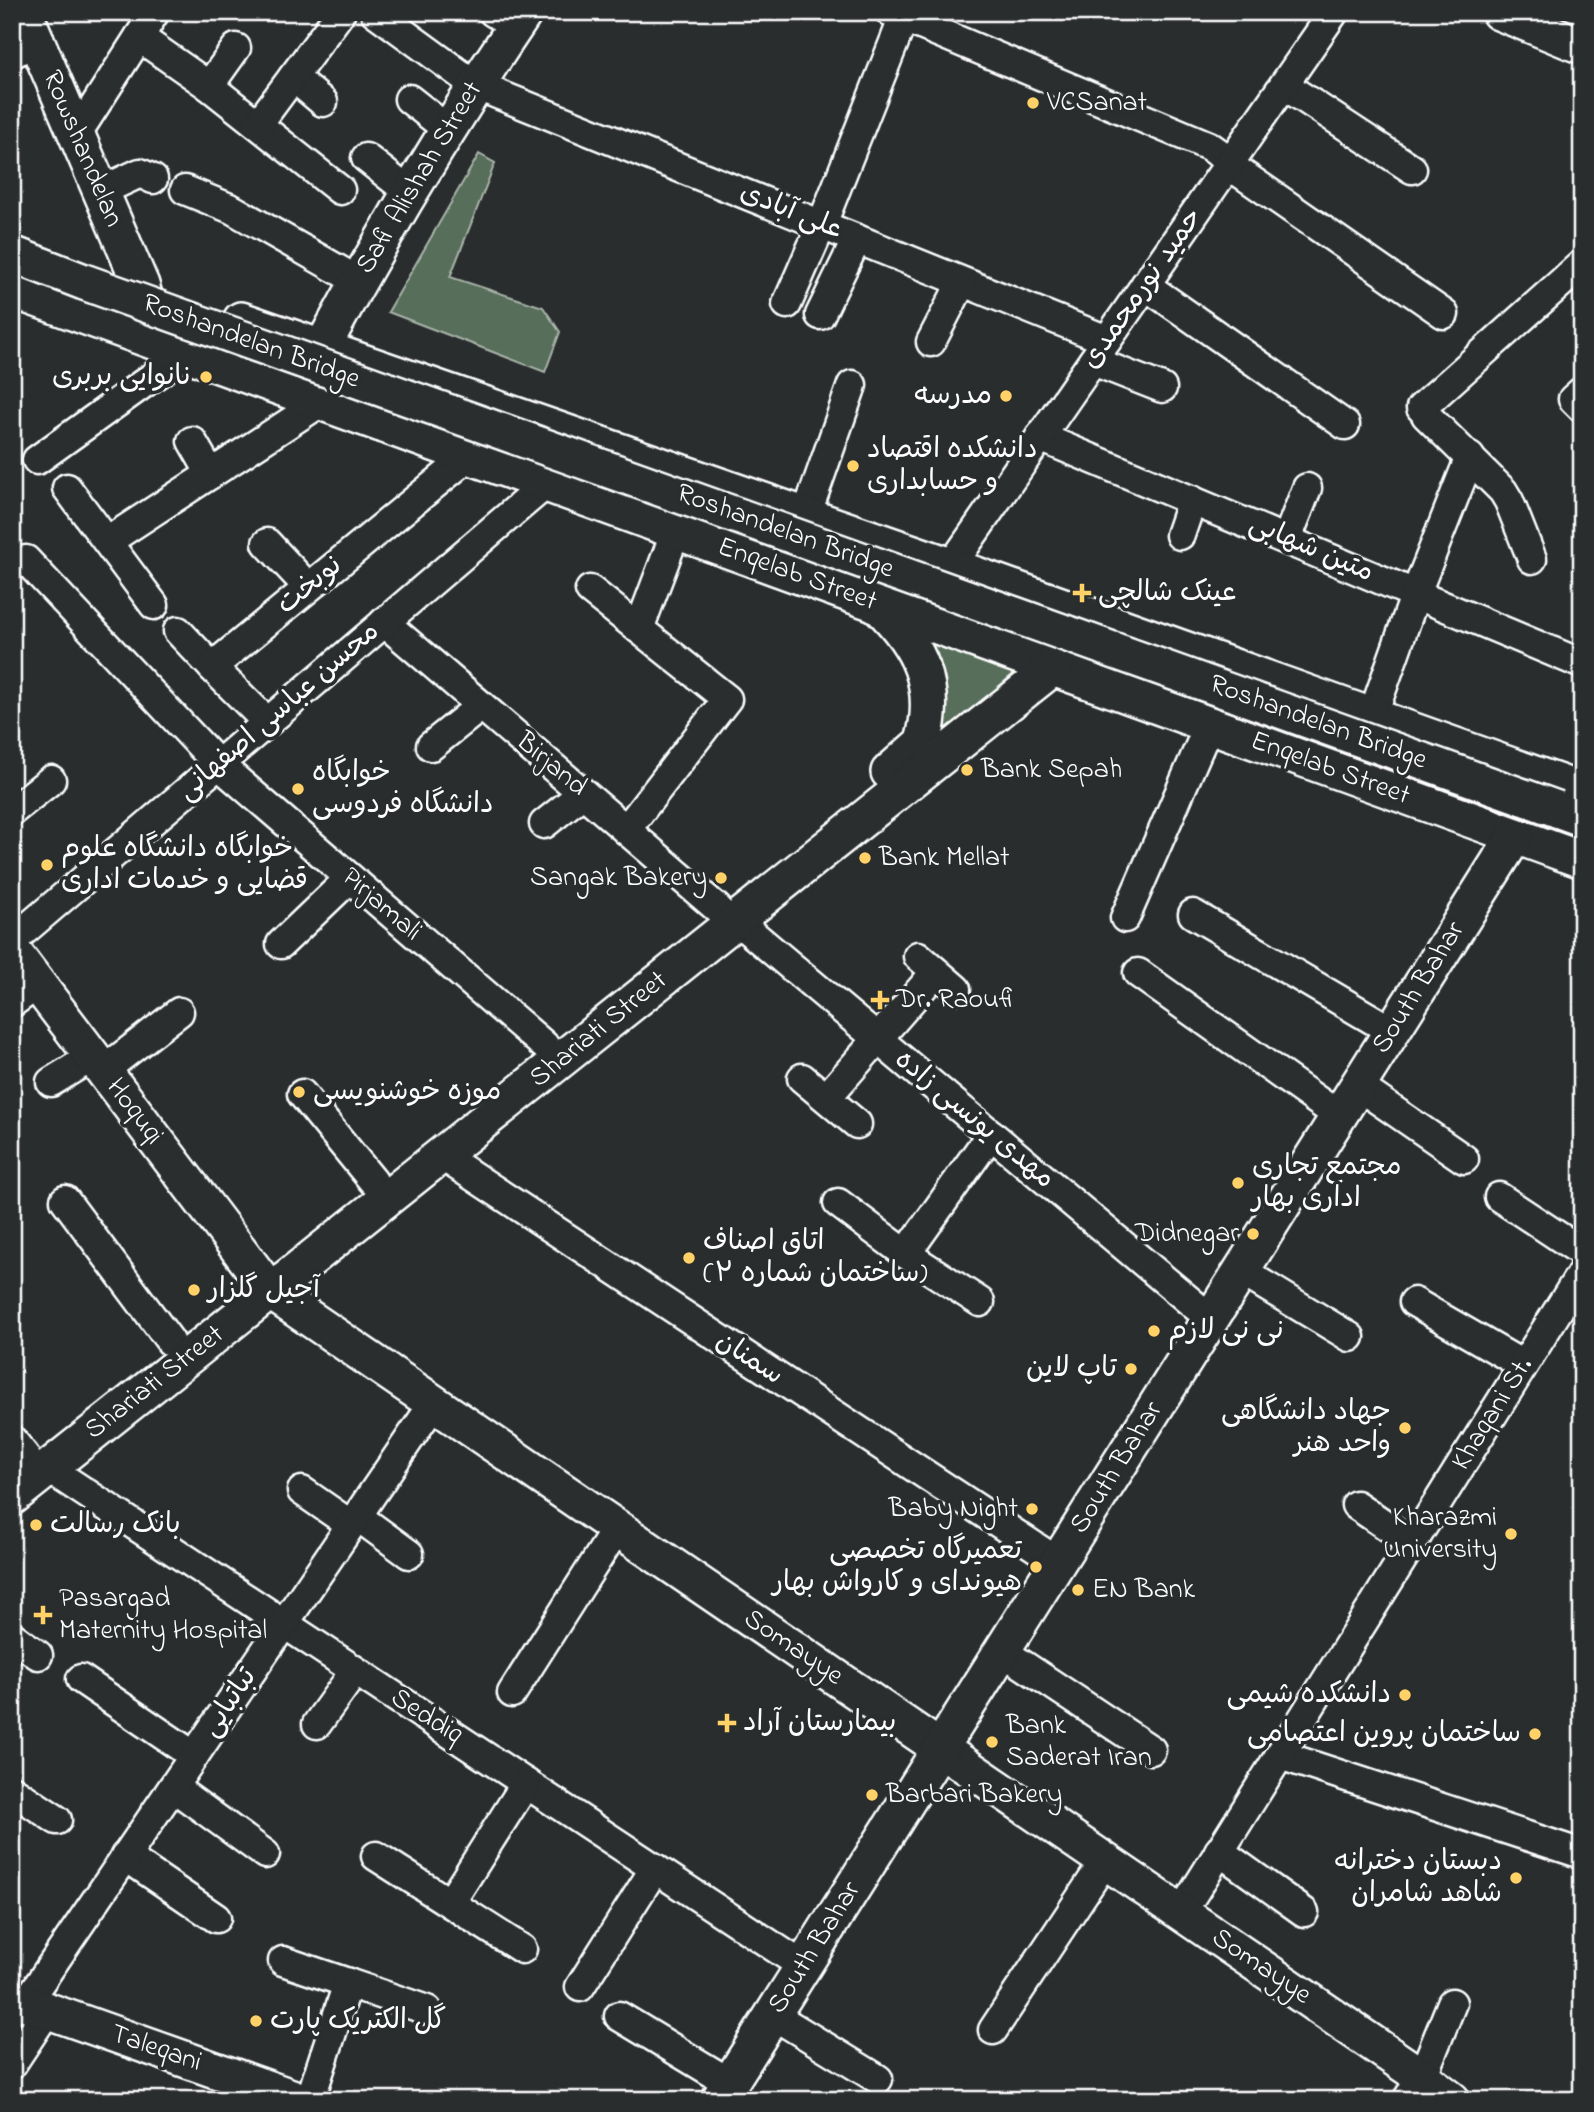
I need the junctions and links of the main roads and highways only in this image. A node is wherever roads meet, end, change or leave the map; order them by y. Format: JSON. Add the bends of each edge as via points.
{"nodes":[{"id":1,"x":1499,"y":12,"type":"edge"},
{"id":2,"x":511,"y":17,"type":"edge"},
{"id":3,"x":24,"y":36,"type":"edge"},
{"id":4,"x":1582,"y":46,"type":"edge"},
{"id":5,"x":12,"y":239,"type":"edge"},
{"id":6,"x":12,"y":254,"type":"edge"},
{"id":7,"x":58,"y":256,"type":"junction"},
{"id":8,"x":141,"y":285,"type":"junction"},
{"id":9,"x":21,"y":293,"type":"edge"},
{"id":10,"x":204,"y":308,"type":"junction"},
{"id":11,"x":322,"y":348,"type":"junction"},
{"id":12,"x":175,"y":349,"type":"junction"},
{"id":13,"x":418,"y":382,"type":"junction"},
{"id":14,"x":399,"y":431,"type":"junction"},
{"id":15,"x":1051,"y":602,"type":"junction"},
{"id":16,"x":877,"y":604,"type":"junction"},
{"id":17,"x":1054,"y":667,"type":"junction"},
{"id":18,"x":1313,"y":695,"type":"junction"},
{"id":19,"x":1285,"y":753,"type":"junction"},
{"id":20,"x":1571,"y":818,"type":"edge"},
{"id":21,"x":1515,"y":836,"type":"junction"},
{"id":22,"x":1582,"y":860,"type":"edge"},
{"id":23,"x":727,"y":914,"type":"junction"},
{"id":24,"x":12,"y":950,"type":"edge"},
{"id":25,"x":25,"y":993,"type":"edge"},
{"id":26,"x":263,"y":1282,"type":"junction"},
{"id":27,"x":24,"y":1458,"type":"edge"},
{"id":28,"x":12,"y":1497,"type":"edge"},
{"id":29,"x":941,"y":1748,"type":"junction"},
{"id":30,"x":28,"y":2004,"type":"edge"},
{"id":31,"x":1415,"y":2088,"type":"edge"},
{"id":32,"x":724,"y":2091,"type":"edge"},
{"id":33,"x":300,"y":2100,"type":"edge"},
{"id":34,"x":1452,"y":2100,"type":"edge"}],
"edges":[{"from":1,"to":4,"type":"main road"},
{"from":2,"to":11,"type":"main road","name":"Safi Alishah Street"},
{"from":3,"to":8,"type":"main road","name":"Rowshandelan","via":[[76,135]]},
{"from":5,"to":7,"type":"main road","name":"Enqelab Street"},
{"from":6,"to":20,"type":"main road","name":"Roshandelan Bridge","bridge":true},
{"from":7,"to":8,"type":"main road","name":"Enqelab Street"},
{"from":7,"to":9,"type":"main road","via":[[79,271],[84,286],[78,296],[68,301]]},
{"from":8,"to":10,"type":"main road","name":"Enqelab Street"},
{"from":8,"to":12,"type":"main road","name":"Rowshandelan"},
{"from":9,"to":12,"type":"main road","name":"Enqelab Street"},
{"from":9,"to":20,"type":"main road","name":"Roshandelan Bridge"},
{"from":10,"to":11,"type":"main road","name":"Enqelab Street"},
{"from":10,"to":12,"type":"main road","via":[[188,312],[179,323]]},
{"from":11,"to":13,"type":"main road","name":"Enqelab Street"},
{"from":12,"to":14,"type":"main road","name":"Enqelab Street"},
{"from":13,"to":14,"type":"main road","via":[[406,387],[392,419]]},
{"from":13,"to":15,"type":"main road","name":"Enqelab Street"},
{"from":14,"to":16,"type":"main road","name":"Enqelab Street"},
{"from":15,"to":17,"type":"main road","via":[[1063,633]]},
{"from":15,"to":18,"type":"main road","name":"Enqelab Street"},
{"from":16,"to":17,"type":"main road","name":"Enqelab Street"},
{"from":16,"to":23,"type":"main road","name":"Shariati Street","via":[[913,646],[925,677],[929,713],[923,742]]},
{"from":17,"to":19,"type":"main road","name":"Enqelab Street"},
{"from":17,"to":23,"type":"main road","name":"Shariati Street"},
{"from":18,"to":19,"type":"main road","via":[[1294,702],[1278,719]]},
{"from":18,"to":20,"type":"main road","name":"Enqelab Street","via":[[1372,717]]},
{"from":19,"to":21,"type":"main road","name":"Enqelab Street"},
{"from":21,"to":22,"type":"main road","name":"Enqelab Street"},
{"from":21,"to":29,"type":"main road","name":"South Bahar"},
{"from":23,"to":26,"type":"main road","name":"Shariati Street","via":[[441,1156]]},
{"from":23,"to":26,"type":"main road","name":"Shariati Street","via":[[544,1045],[373,1181]]},
{"from":24,"to":25,"type":"main road","name":"Hoquqi"},
{"from":25,"to":26,"type":"main road","name":"Hoquqi","via":[[98,1064]]},
{"from":26,"to":27,"type":"main road","name":"Shariati Street"},
{"from":26,"to":27,"type":"main road","name":"Shariati Street","via":[[170,1341]]},
{"from":26,"to":29,"type":"main road","name":"Somayye"},
{"from":27,"to":28,"type":"main road","name":"Shariati Street"},
{"from":29,"to":31,"type":"main road","name":"Somayye","via":[[1181,1913]]},
{"from":29,"to":32,"type":"main road","name":"South Bahar"},
{"from":30,"to":33,"type":"main road","name":"Taleqani"},
{"from":31,"to":34,"type":"main road","name":"Somayye"}]}
